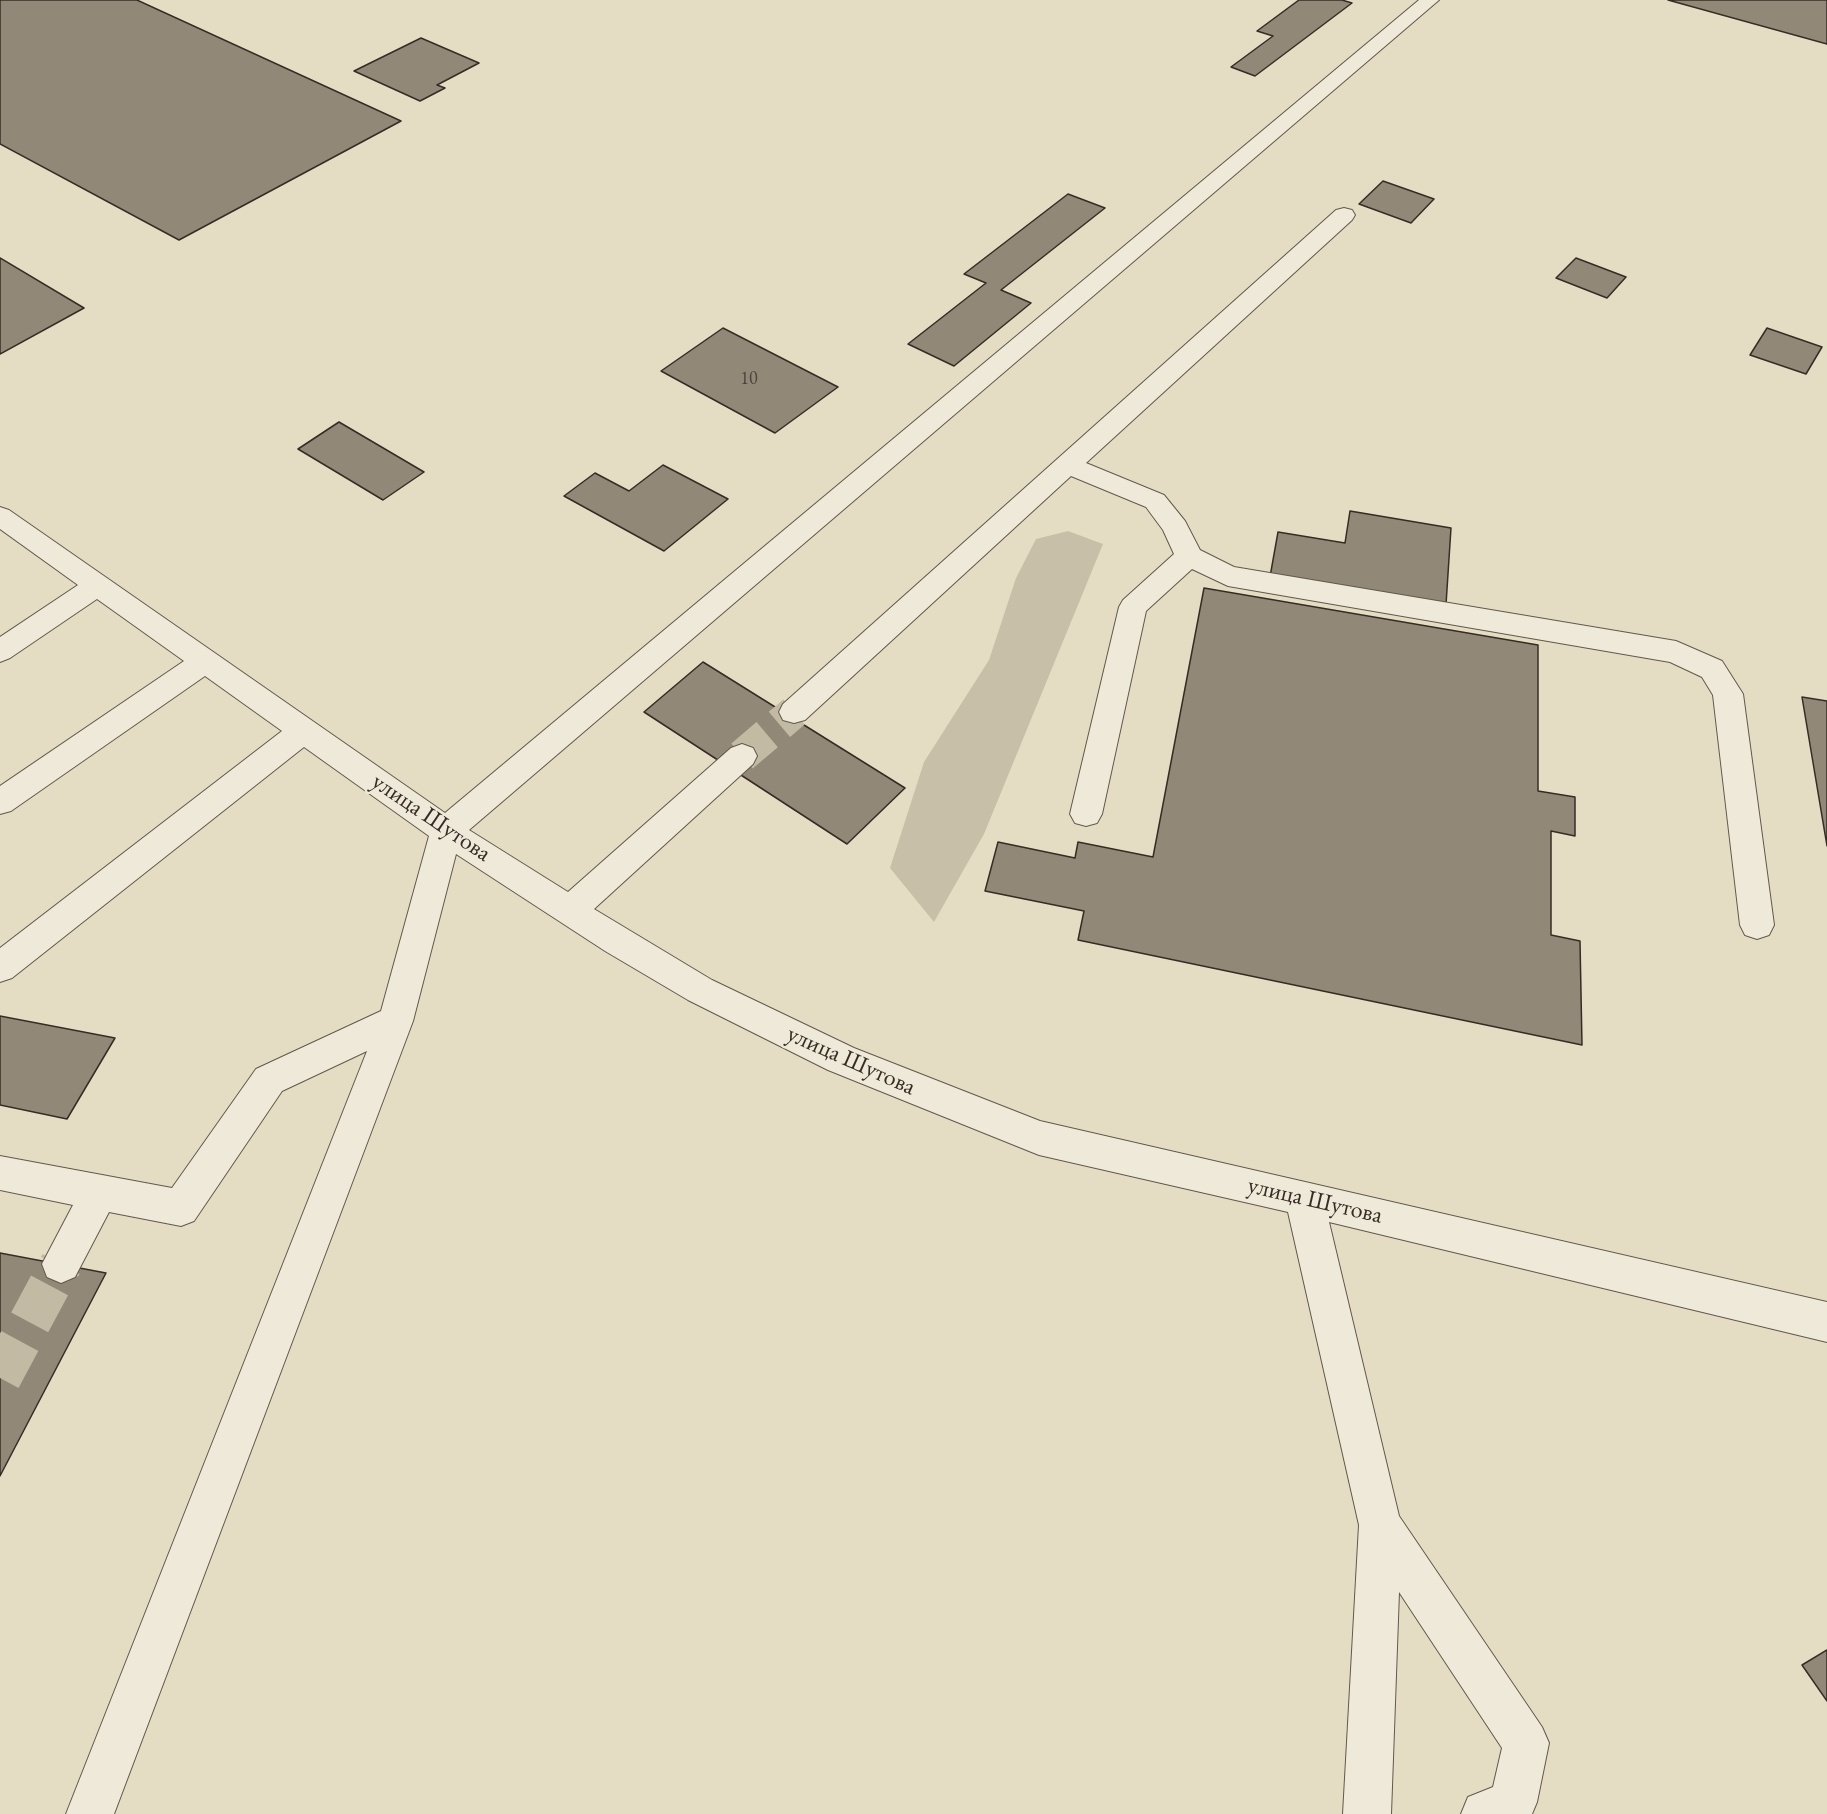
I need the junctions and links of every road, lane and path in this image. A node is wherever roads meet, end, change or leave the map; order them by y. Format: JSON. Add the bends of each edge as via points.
{"nodes":[{"id":1,"x":1430,"y":0,"type":"edge"},
{"id":2,"x":1344,"y":215,"type":"dead end"},
{"id":3,"x":1068,"y":465,"type":"junction"},
{"id":4,"x":3,"y":522,"type":"edge"},
{"id":5,"x":1189,"y":556,"type":"junction"},
{"id":6,"x":98,"y":585,"type":"junction"},
{"id":7,"x":0,"y":651,"type":"edge"},
{"id":8,"x":206,"y":661,"type":"junction"},
{"id":9,"x":794,"y":712,"type":"tunnel mouth"},
{"id":10,"x":304,"y":730,"type":"junction"},
{"id":11,"x":742,"y":756,"type":"tunnel mouth"},
{"id":12,"x":0,"y":801,"type":"edge"},
{"id":13,"x":1086,"y":814,"type":"dead end"},
{"id":14,"x":446,"y":831,"type":"junction"},
{"id":15,"x":570,"y":911,"type":"junction"},
{"id":16,"x":1757,"y":925,"type":"dead end"},
{"id":17,"x":0,"y":968,"type":"edge"},
{"id":18,"x":396,"y":1021,"type":"junction"},
{"id":19,"x":0,"y":1173,"type":"edge"},
{"id":20,"x":100,"y":1192,"type":"junction"},
{"id":21,"x":1304,"y":1198,"type":"junction"},
{"id":22,"x":62,"y":1264,"type":"tunnel mouth"},
{"id":23,"x":1827,"y":1322,"type":"edge"},
{"id":24,"x":1380,"y":1525,"type":"junction"},
{"id":25,"x":90,"y":1814,"type":"edge"},
{"id":26,"x":1367,"y":1814,"type":"edge"},
{"id":27,"x":1485,"y":1814,"type":"edge"}],
"edges":[{"from":1,"to":14,"type":"street"},
{"from":2,"to":3,"type":"street"},
{"from":3,"to":5,"type":"street","via":[[1155,501],[1175,527]]},
{"from":3,"to":9,"type":"street"},
{"from":4,"to":6,"type":"street","name":"улица Шутова"},
{"from":5,"to":13,"type":"street","via":[[1133,607]]},
{"from":5,"to":16,"type":"street","via":[[1228,576],[1676,652],[1712,669],[1728,694]]},
{"from":6,"to":7,"type":"street"},
{"from":6,"to":8,"type":"street","name":"улица Шутова"},
{"from":8,"to":10,"type":"street","name":"улица Шутова"},
{"from":8,"to":12,"type":"street"},
{"from":10,"to":14,"type":"street","name":"улица Шутова"},
{"from":10,"to":17,"type":"street"},
{"from":11,"to":15,"type":"street"},
{"from":14,"to":15,"type":"street","name":"улица Шутова"},
{"from":14,"to":18,"type":"street"},
{"from":15,"to":21,"type":"street","name":"улица Шутова","via":[[700,990],[841,1059],[1040,1138]]},
{"from":18,"to":20,"type":"street","via":[[269,1080],[181,1208]]},
{"from":18,"to":25,"type":"street"},
{"from":19,"to":20,"type":"street"},
{"from":20,"to":22,"type":"street"},
{"from":21,"to":23,"type":"street","name":"улица Шутова"},
{"from":21,"to":24,"type":"street"},
{"from":24,"to":26,"type":"street"},
{"from":24,"to":27,"type":"street","via":[[1526,1743],[1513,1802]]}]}
